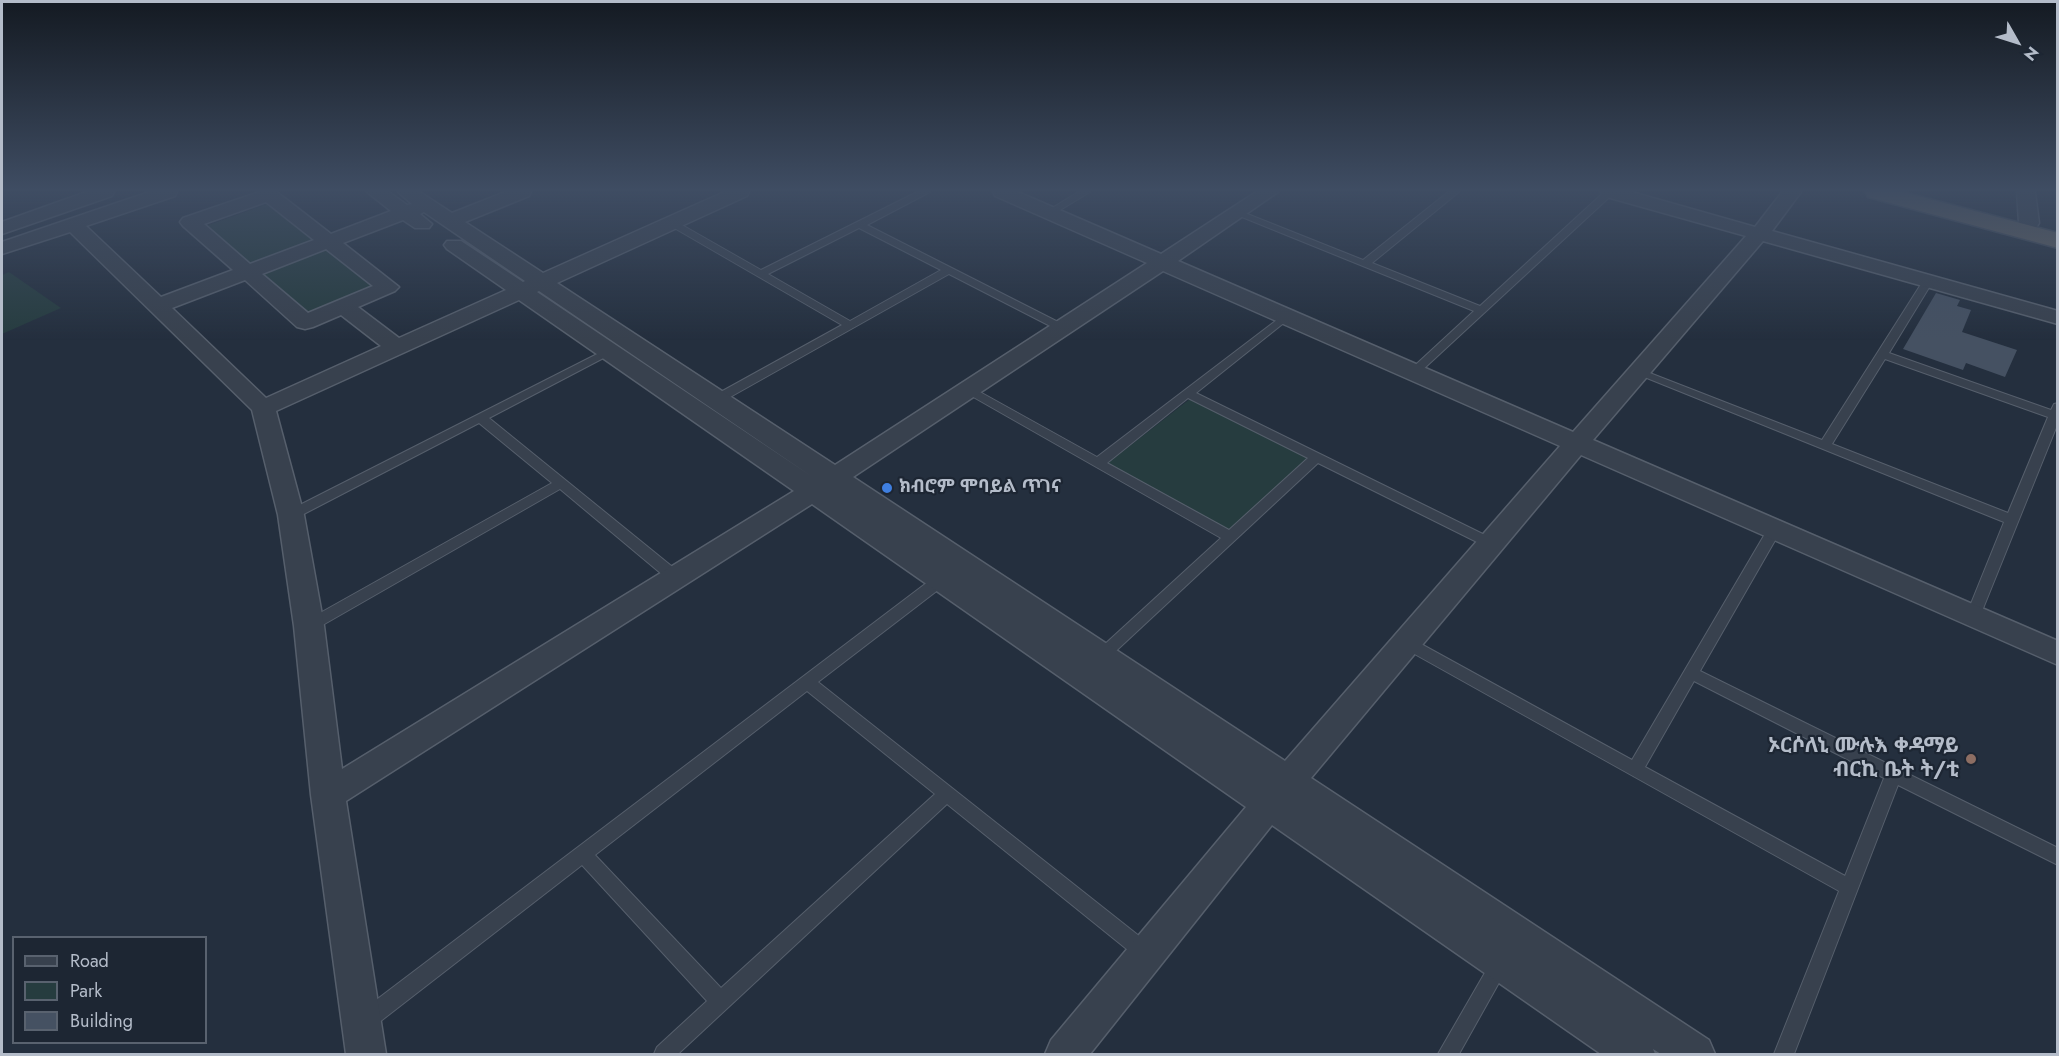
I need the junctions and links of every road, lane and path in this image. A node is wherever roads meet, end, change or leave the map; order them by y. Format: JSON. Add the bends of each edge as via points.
{"nodes":[{"id":1,"x":24,"y":241,"type":"edge"},
{"id":2,"x":91,"y":241,"type":"edge"},
{"id":3,"x":212,"y":241,"type":"edge"},
{"id":4,"x":466,"y":241,"type":"edge"},
{"id":5,"x":474,"y":241,"type":"edge"},
{"id":6,"x":616,"y":241,"type":"edge"},
{"id":7,"x":628,"y":241,"type":"edge"},
{"id":8,"x":704,"y":241,"type":"edge"},
{"id":9,"x":827,"y":241,"type":"edge"},
{"id":10,"x":892,"y":241,"type":"edge"},
{"id":11,"x":1114,"y":241,"type":"edge"},
{"id":12,"x":1194,"y":241,"type":"edge"},
{"id":13,"x":1307,"y":241,"type":"edge"},
{"id":14,"x":1392,"y":241,"type":"edge"},
{"id":15,"x":1556,"y":241,"type":"edge"},
{"id":16,"x":1753,"y":241,"type":"edge"},
{"id":17,"x":1789,"y":241,"type":"edge"},
{"id":18,"x":329,"y":242,"type":"joint"},
{"id":19,"x":2,"y":249,"type":"edge"},
{"id":20,"x":1162,"y":262,"type":"junction"},
{"id":21,"x":1364,"y":264,"type":"junction"},
{"id":22,"x":949,"y":270,"type":"junction"},
{"id":23,"x":248,"y":272,"type":"junction"},
{"id":24,"x":760,"y":274,"type":"junction"},
{"id":25,"x":1928,"y":281,"type":"junction"},
{"id":26,"x":526,"y":284,"type":"junction"},
{"id":27,"x":158,"y":306,"type":"junction"},
{"id":28,"x":343,"y":306,"type":"junction"},
{"id":29,"x":1481,"y":310,"type":"junction"},
{"id":30,"x":1286,"y":316,"type":"junction"},
{"id":31,"x":2058,"y":318,"type":"edge"},
{"id":32,"x":850,"y":326,"type":"junction"},
{"id":33,"x":1062,"y":328,"type":"junction"},
{"id":34,"x":393,"y":344,"type":"junction"},
{"id":35,"x":609,"y":351,"type":"junction"},
{"id":36,"x":1883,"y":355,"type":"junction"},
{"id":37,"x":1414,"y":372,"type":"junction"},
{"id":38,"x":1638,"y":372,"type":"junction"},
{"id":39,"x":967,"y":390,"type":"junction"},
{"id":40,"x":1187,"y":393,"type":"junction"},
{"id":41,"x":259,"y":404,"type":"junction"},
{"id":42,"x":705,"y":406,"type":"junction"},
{"id":43,"x":2056,"y":411,"type":"edge"},
{"id":44,"x":480,"y":417,"type":"junction"},
{"id":45,"x":1576,"y":443,"type":"junction"},
{"id":46,"x":1825,"y":446,"type":"junction"},
{"id":47,"x":1317,"y":457,"type":"junction"},
{"id":48,"x":1098,"y":463,"type":"junction"},
{"id":49,"x":561,"y":483,"type":"junction"},
{"id":50,"x":823,"y":484,"type":"junction"},
{"id":51,"x":291,"y":515,"type":"junction"},
{"id":52,"x":2012,"y":520,"type":"junction"},
{"id":53,"x":1774,"y":530,"type":"junction"},
{"id":54,"x":1230,"y":537,"type":"junction"},
{"id":55,"x":1492,"y":544,"type":"junction"},
{"id":56,"x":952,"y":572,"type":"junction"},
{"id":57,"x":675,"y":577,"type":"junction"},
{"id":58,"x":1973,"y":616,"type":"junction"},
{"id":59,"x":309,"y":626,"type":"junction"},
{"id":60,"x":1407,"y":643,"type":"junction"},
{"id":61,"x":2058,"y":654,"type":"edge"},
{"id":62,"x":1091,"y":666,"type":"junction"},
{"id":63,"x":1691,"y":673,"type":"junction"},
{"id":64,"x":807,"y":682,"type":"junction"},
{"id":65,"x":1635,"y":769,"type":"junction"},
{"id":66,"x":1893,"y":775,"type":"junction"},
{"id":67,"x":1278,"y":793,"type":"junction"},
{"id":68,"x":947,"y":794,"type":"junction"},
{"id":69,"x":328,"y":795,"type":"junction"},
{"id":70,"x":583,"y":854,"type":"junction"},
{"id":71,"x":2058,"y":857,"type":"edge"},
{"id":72,"x":1849,"y":888,"type":"junction"},
{"id":73,"x":1518,"y":936,"type":"junction"},
{"id":74,"x":1148,"y":954,"type":"junction"},
{"id":75,"x":1502,"y":963,"type":"junction"},
{"id":76,"x":721,"y":1002,"type":"junction"},
{"id":77,"x":363,"y":1023,"type":"junction"},
{"id":78,"x":366,"y":1054,"type":"edge"},
{"id":79,"x":664,"y":1054,"type":"edge"},
{"id":80,"x":1065,"y":1054,"type":"edge"},
{"id":81,"x":1448,"y":1054,"type":"edge"},
{"id":82,"x":1635,"y":1054,"type":"edge"},
{"id":83,"x":1695,"y":1054,"type":"edge"},
{"id":84,"x":1784,"y":1054,"type":"edge"}],
"edges":[{"from":1,"to":19,"type":"street"},
{"from":2,"to":27,"type":"street"},
{"from":3,"to":23,"type":"street"},
{"from":4,"to":26,"type":"street"},
{"from":5,"to":26,"type":"street"},
{"from":6,"to":26,"type":"street"},
{"from":7,"to":26,"type":"street"},
{"from":8,"to":24,"type":"lane"},
{"from":9,"to":24,"type":"lane"},
{"from":10,"to":22,"type":"lane"},
{"from":11,"to":20,"type":"street"},
{"from":12,"to":20,"type":"street"},
{"from":13,"to":21,"type":"lane"},
{"from":14,"to":21,"type":"lane"},
{"from":15,"to":29,"type":"lane"},
{"from":16,"to":38,"type":"street"},
{"from":17,"to":25,"type":"street"},
{"from":18,"to":23,"type":"street"},
{"from":18,"to":28,"type":"street","via":[[388,287]]},
{"from":20,"to":30,"type":"street"},
{"from":20,"to":33,"type":"street"},
{"from":21,"to":29,"type":"lane"},
{"from":22,"to":32,"type":"lane"},
{"from":22,"to":33,"type":"lane"},
{"from":23,"to":27,"type":"street"},
{"from":23,"to":28,"type":"street","via":[[305,322]]},
{"from":24,"to":32,"type":"lane"},
{"from":25,"to":31,"type":"street"},
{"from":25,"to":36,"type":"lane"},
{"from":26,"to":34,"type":"street"},
{"from":26,"to":35,"type":"street"},
{"from":26,"to":42,"type":"street"},
{"from":27,"to":41,"type":"street"},
{"from":28,"to":34,"type":"street"},
{"from":29,"to":37,"type":"lane"},
{"from":30,"to":37,"type":"street"},
{"from":30,"to":40,"type":"lane"},
{"from":32,"to":42,"type":"lane"},
{"from":33,"to":39,"type":"street"},
{"from":34,"to":41,"type":"street"},
{"from":35,"to":42,"type":"street"},
{"from":35,"to":44,"type":"lane"},
{"from":36,"to":43,"type":"lane"},
{"from":36,"to":46,"type":"lane"},
{"from":37,"to":45,"type":"street"},
{"from":38,"to":45,"type":"street"},
{"from":38,"to":46,"type":"lane"},
{"from":39,"to":48,"type":"lane"},
{"from":39,"to":50,"type":"street"},
{"from":40,"to":47,"type":"lane"},
{"from":40,"to":48,"type":"lane"},
{"from":41,"to":51,"type":"street"},
{"from":42,"to":50,"type":"street"},
{"from":43,"to":52,"type":"lane"},
{"from":44,"to":49,"type":"lane"},
{"from":44,"to":51,"type":"lane"},
{"from":45,"to":53,"type":"street"},
{"from":45,"to":55,"type":"street"},
{"from":46,"to":52,"type":"lane"},
{"from":47,"to":54,"type":"lane"},
{"from":47,"to":55,"type":"lane"},
{"from":48,"to":54,"type":"lane"},
{"from":49,"to":57,"type":"lane"},
{"from":49,"to":59,"type":"lane"},
{"from":50,"to":56,"type":"street"},
{"from":50,"to":57,"type":"street"},
{"from":51,"to":59,"type":"street"},
{"from":52,"to":58,"type":"lane"},
{"from":53,"to":58,"type":"street"},
{"from":53,"to":63,"type":"lane"},
{"from":54,"to":62,"type":"lane"},
{"from":55,"to":60,"type":"street"},
{"from":56,"to":62,"type":"street"},
{"from":56,"to":64,"type":"lane"},
{"from":57,"to":69,"type":"street"},
{"from":58,"to":61,"type":"street"},
{"from":59,"to":69,"type":"street"},
{"from":60,"to":65,"type":"lane"},
{"from":60,"to":67,"type":"street"},
{"from":62,"to":67,"type":"street"},
{"from":63,"to":65,"type":"lane"},
{"from":63,"to":66,"type":"lane"},
{"from":64,"to":68,"type":"lane"},
{"from":64,"to":70,"type":"lane"},
{"from":65,"to":72,"type":"lane"},
{"from":66,"to":71,"type":"lane"},
{"from":66,"to":72,"type":"lane"},
{"from":67,"to":73,"type":"street"},
{"from":67,"to":74,"type":"street"},
{"from":67,"to":75,"type":"street"},
{"from":68,"to":74,"type":"lane"},
{"from":68,"to":76,"type":"lane"},
{"from":69,"to":77,"type":"street"},
{"from":70,"to":76,"type":"lane"},
{"from":70,"to":77,"type":"lane"},
{"from":72,"to":84,"type":"lane"},
{"from":73,"to":75,"type":"lane"},
{"from":73,"to":83,"type":"street"},
{"from":74,"to":80,"type":"street"},
{"from":75,"to":81,"type":"lane"},
{"from":75,"to":82,"type":"street"},
{"from":76,"to":79,"type":"lane"},
{"from":77,"to":78,"type":"street"}]}
